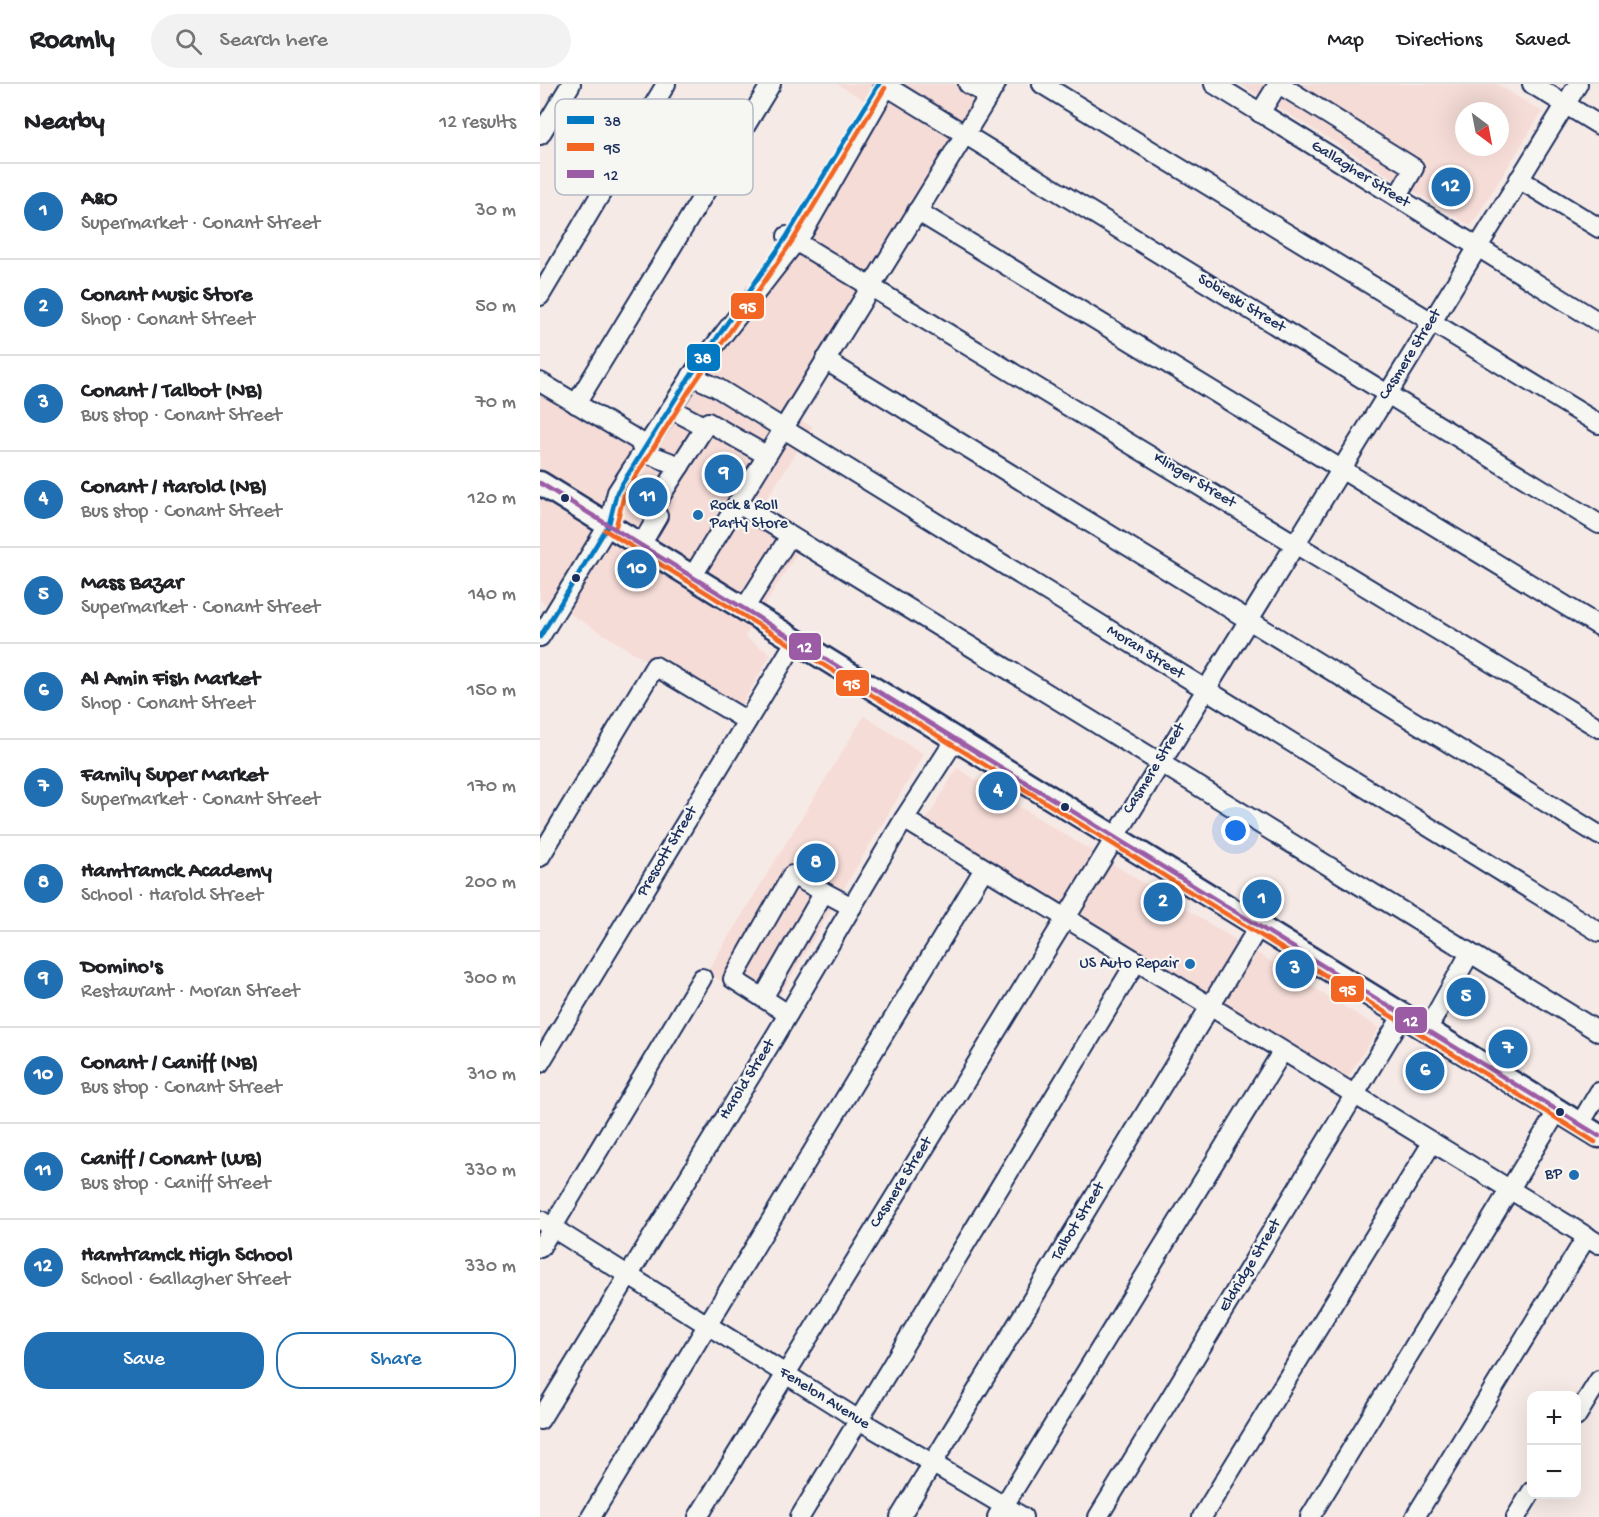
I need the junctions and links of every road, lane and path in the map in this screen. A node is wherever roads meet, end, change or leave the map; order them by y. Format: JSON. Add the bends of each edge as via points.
{"nodes":[{"id":1,"x":571,"y":84,"type":"edge"},
{"id":2,"x":666,"y":84,"type":"edge"},
{"id":3,"x":771,"y":84,"type":"edge"},
{"id":4,"x":968,"y":84,"type":"edge"},
{"id":5,"x":1042,"y":84,"type":"edge"},
{"id":6,"x":1214,"y":84,"type":"edge"},
{"id":7,"x":1278,"y":84,"type":"edge"},
{"id":8,"x":1532,"y":84,"type":"edge"},
{"id":9,"x":1578,"y":84,"type":"edge"},
{"id":10,"x":884,"y":85,"type":"edge"},
{"id":11,"x":992,"y":90,"type":"edge"},
{"id":12,"x":562,"y":99,"type":"edge"},
{"id":13,"x":657,"y":99,"type":"edge"},
{"id":14,"x":1565,"y":105,"type":"junction"},
{"id":15,"x":555,"y":110,"type":"edge"},
{"id":16,"x":1260,"y":113,"type":"junction"},
{"id":17,"x":753,"y":114,"type":"edge"},
{"id":18,"x":1599,"y":126,"type":"edge"},
{"id":19,"x":540,"y":135,"type":"edge"},
{"id":20,"x":964,"y":135,"type":"junction"},
{"id":21,"x":1519,"y":179,"type":"junction"},
{"id":22,"x":600,"y":195,"type":"edge"},
{"id":23,"x":703,"y":195,"type":"edge"},
{"id":24,"x":1397,"y":197,"type":"junction"},
{"id":25,"x":917,"y":211,"type":"junction"},
{"id":26,"x":1599,"y":228,"type":"edge"},
{"id":27,"x":788,"y":236,"type":"junction"},
{"id":28,"x":1478,"y":247,"type":"junction"},
{"id":29,"x":870,"y":286,"type":"junction"},
{"id":30,"x":540,"y":296,"type":"edge"},
{"id":31,"x":1432,"y":321,"type":"junction"},
{"id":32,"x":1599,"y":322,"type":"edge"},
{"id":33,"x":825,"y":360,"type":"junction"},
{"id":34,"x":691,"y":376,"type":"junction"},
{"id":35,"x":540,"y":382,"type":"edge"},
{"id":36,"x":1387,"y":394,"type":"junction"},
{"id":37,"x":576,"y":404,"type":"junction"},
{"id":38,"x":671,"y":409,"type":"junction"},
{"id":39,"x":1599,"y":424,"type":"edge"},
{"id":40,"x":705,"y":427,"type":"junction"},
{"id":41,"x":782,"y":429,"type":"junction"},
{"id":42,"x":643,"y":452,"type":"junction"},
{"id":43,"x":766,"y":455,"type":"junction"},
{"id":44,"x":680,"y":466,"type":"junction"},
{"id":45,"x":1341,"y":469,"type":"junction"},
{"id":46,"x":540,"y":483,"type":"edge"},
{"id":47,"x":737,"y":503,"type":"junction"},
{"id":48,"x":609,"y":524,"type":"junction"},
{"id":49,"x":1599,"y":524,"type":"edge"},
{"id":50,"x":790,"y":536,"type":"junction"},
{"id":51,"x":1296,"y":542,"type":"junction"},
{"id":52,"x":642,"y":544,"type":"junction"},
{"id":53,"x":692,"y":577,"type":"junction"},
{"id":54,"x":744,"y":609,"type":"junction"},
{"id":55,"x":1248,"y":619,"type":"junction"},
{"id":56,"x":1599,"y":626,"type":"edge"},
{"id":57,"x":540,"y":637,"type":"edge"},
{"id":58,"x":795,"y":642,"type":"junction"},
{"id":59,"x":1204,"y":689,"type":"junction"},
{"id":60,"x":747,"y":721,"type":"junction"},
{"id":61,"x":1599,"y":728,"type":"edge"},
{"id":62,"x":955,"y":740,"type":"junction"},
{"id":63,"x":1159,"y":762,"type":"junction"},
{"id":64,"x":904,"y":819,"type":"junction"},
{"id":65,"x":1599,"y":835,"type":"edge"},
{"id":66,"x":1114,"y":837,"type":"junction"},
{"id":67,"x":540,"y":857,"type":"edge"},
{"id":68,"x":984,"y":869,"type":"junction"},
{"id":69,"x":824,"y":892,"type":"junction"},
{"id":70,"x":852,"y":907,"type":"junction"},
{"id":71,"x":1064,"y":918,"type":"junction"},
{"id":72,"x":1259,"y":926,"type":"junction"},
{"id":73,"x":1599,"y":932,"type":"edge"},
{"id":74,"x":1470,"y":953,"type":"junction"},
{"id":75,"x":1136,"y":962,"type":"junction"},
{"id":76,"x":702,"y":978,"type":"dead end"},
{"id":77,"x":763,"y":998,"type":"junction"},
{"id":78,"x":1210,"y":1007,"type":"junction"},
{"id":79,"x":788,"y":1014,"type":"junction"},
{"id":80,"x":1403,"y":1015,"type":"junction"},
{"id":81,"x":1427,"y":1030,"type":"junction"},
{"id":82,"x":1599,"y":1032,"type":"edge"},
{"id":83,"x":1282,"y":1052,"type":"junction"},
{"id":84,"x":540,"y":1062,"type":"edge"},
{"id":85,"x":1599,"y":1092,"type":"edge"},
{"id":86,"x":1354,"y":1096,"type":"junction"},
{"id":87,"x":1558,"y":1110,"type":"junction"},
{"id":88,"x":1590,"y":1130,"type":"edge"},
{"id":89,"x":1432,"y":1143,"type":"junction"},
{"id":90,"x":1509,"y":1189,"type":"junction"},
{"id":91,"x":546,"y":1224,"type":"edge"},
{"id":92,"x":1593,"y":1240,"type":"edge"},
{"id":93,"x":540,"y":1248,"type":"edge"},
{"id":94,"x":627,"y":1277,"type":"junction"},
{"id":95,"x":706,"y":1326,"type":"junction"},
{"id":96,"x":785,"y":1374,"type":"junction"},
{"id":97,"x":1599,"y":1380,"type":"edge"},
{"id":98,"x":1581,"y":1409,"type":"edge"},
{"id":99,"x":540,"y":1420,"type":"edge"},
{"id":100,"x":859,"y":1420,"type":"junction"},
{"id":101,"x":932,"y":1464,"type":"junction"},
{"id":102,"x":1527,"y":1499,"type":"edge"},
{"id":103,"x":1000,"y":1511,"type":"edge"},
{"id":104,"x":591,"y":1517,"type":"edge"},
{"id":105,"x":698,"y":1517,"type":"edge"},
{"id":106,"x":800,"y":1517,"type":"edge"},
{"id":107,"x":900,"y":1517,"type":"edge"},
{"id":108,"x":1023,"y":1517,"type":"edge"},
{"id":109,"x":1098,"y":1517,"type":"edge"},
{"id":110,"x":1202,"y":1517,"type":"edge"},
{"id":111,"x":1310,"y":1517,"type":"edge"},
{"id":112,"x":1415,"y":1517,"type":"edge"},
{"id":113,"x":1516,"y":1517,"type":"edge"}],
"edges":[{"from":1,"to":12,"type":"street"},
{"from":2,"to":13,"type":"street"},
{"from":3,"to":17,"type":"street"},
{"from":4,"to":11,"type":"street"},
{"from":5,"to":31,"type":"street"},
{"from":6,"to":16,"type":"street","name":"Gallagher Street"},
{"from":7,"to":16,"type":"street"},
{"from":7,"to":24,"type":"street","via":[[1414,168]]},
{"from":8,"to":14,"type":"street"},
{"from":9,"to":14,"type":"street","name":"Casmere Street"},
{"from":10,"to":20,"type":"street","name":"Sobieski Street"},
{"from":10,"to":27,"type":"street"},
{"from":10,"to":34,"type":"street","via":[[804,231]]},
{"from":11,"to":20,"type":"street"},
{"from":14,"to":18,"type":"street"},
{"from":14,"to":21,"type":"street","name":"Casmere Street"},
{"from":15,"to":19,"type":"street"},
{"from":16,"to":24,"type":"street","name":"Gallagher Street"},
{"from":20,"to":25,"type":"street"},
{"from":20,"to":36,"type":"street","name":"Sobieski Street"},
{"from":21,"to":26,"type":"street"},
{"from":21,"to":28,"type":"street","name":"Casmere Street"},
{"from":22,"to":30,"type":"street"},
{"from":23,"to":37,"type":"street"},
{"from":24,"to":28,"type":"street","name":"Gallagher Street"},
{"from":25,"to":29,"type":"street"},
{"from":25,"to":45,"type":"street"},
{"from":27,"to":29,"type":"street","name":"Klinger Street"},
{"from":27,"to":34,"type":"street"},
{"from":28,"to":31,"type":"street","name":"Casmere Street"},
{"from":28,"to":32,"type":"street","name":"Gallagher Street"},
{"from":29,"to":33,"type":"street"},
{"from":29,"to":51,"type":"street","name":"Klinger Street"},
{"from":31,"to":36,"type":"street","name":"Casmere Street"},
{"from":31,"to":39,"type":"street"},
{"from":33,"to":41,"type":"street"},
{"from":33,"to":55,"type":"street"},
{"from":34,"to":38,"type":"street"},
{"from":34,"to":41,"type":"street","name":"Moran Street","via":[[716,387]]},
{"from":35,"to":37,"type":"street"},
{"from":36,"to":45,"type":"street","name":"Casmere Street"},
{"from":36,"to":49,"type":"street","name":"Sobieski Street"},
{"from":37,"to":42,"type":"street","via":[[639,441]]},
{"from":38,"to":40,"type":"street"},
{"from":38,"to":42,"type":"street"},
{"from":40,"to":43,"type":"street","via":[[708,422]]},
{"from":40,"to":44,"type":"street"},
{"from":41,"to":43,"type":"street"},
{"from":41,"to":59,"type":"street","name":"Moran Street"},
{"from":42,"to":44,"type":"street"},
{"from":42,"to":48,"type":"street","via":[[616,492]]},
{"from":43,"to":47,"type":"street"},
{"from":44,"to":52,"type":"street","via":[[651,512],[658,516]]},
{"from":45,"to":51,"type":"street","name":"Casmere Street"},
{"from":45,"to":56,"type":"street"},
{"from":46,"to":48,"type":"main road"},
{"from":47,"to":50,"type":"street"},
{"from":47,"to":53,"type":"street"},
{"from":48,"to":52,"type":"main road"},
{"from":48,"to":57,"type":"street"},
{"from":50,"to":54,"type":"street"},
{"from":50,"to":63,"type":"street"},
{"from":51,"to":55,"type":"street","name":"Casmere Street"},
{"from":51,"to":61,"type":"street","name":"Klinger Street"},
{"from":52,"to":53,"type":"main road"},
{"from":53,"to":54,"type":"main road"},
{"from":54,"to":58,"type":"main road"},
{"from":55,"to":59,"type":"street","name":"Casmere Street"},
{"from":55,"to":65,"type":"street"},
{"from":58,"to":60,"type":"street","name":"Prescott Street"},
{"from":58,"to":62,"type":"main road"},
{"from":59,"to":63,"type":"street","name":"Casmere Street"},
{"from":59,"to":73,"type":"street","name":"Moran Street"},
{"from":60,"to":67,"type":"street","via":[[655,666]]},
{"from":60,"to":84,"type":"street","name":"Prescott Street"},
{"from":62,"to":64,"type":"street","name":"Harold Street"},
{"from":62,"to":66,"type":"main road"},
{"from":63,"to":66,"type":"street","name":"Casmere Street"},
{"from":63,"to":74,"type":"street"},
{"from":64,"to":68,"type":"street"},
{"from":64,"to":70,"type":"street","name":"Harold Street"},
{"from":66,"to":71,"type":"street","name":"Casmere Street"},
{"from":66,"to":72,"type":"main road"},
{"from":68,"to":71,"type":"street"},
{"from":68,"to":95,"type":"street"},
{"from":69,"to":70,"type":"street"},
{"from":69,"to":77,"type":"street"},
{"from":69,"to":77,"type":"street","via":[[792,875],[733,979]]},
{"from":70,"to":79,"type":"street","name":"Harold Street"},
{"from":71,"to":75,"type":"street"},
{"from":71,"to":96,"type":"street","name":"Casmere Street"},
{"from":72,"to":78,"type":"street","name":"Talbot Street"},
{"from":72,"to":80,"type":"main road"},
{"from":74,"to":81,"type":"street"},
{"from":74,"to":82,"type":"street"},
{"from":75,"to":78,"type":"street"},
{"from":75,"to":100,"type":"street"},
{"from":76,"to":91,"type":"street"},
{"from":77,"to":79,"type":"street"},
{"from":78,"to":83,"type":"street"},
{"from":78,"to":101,"type":"street","name":"Talbot Street"},
{"from":79,"to":94,"type":"street","name":"Harold Street"},
{"from":80,"to":81,"type":"main road"},
{"from":80,"to":86,"type":"street","name":"Eldridge Street"},
{"from":81,"to":87,"type":"main road"},
{"from":83,"to":86,"type":"street"},
{"from":83,"to":103,"type":"street"},
{"from":85,"to":88,"type":"street"},
{"from":86,"to":89,"type":"street"},
{"from":86,"to":109,"type":"street","name":"Eldridge Street"},
{"from":87,"to":88,"type":"main road"},
{"from":87,"to":90,"type":"street"},
{"from":89,"to":90,"type":"street"},
{"from":89,"to":110,"type":"street"},
{"from":90,"to":92,"type":"street"},
{"from":90,"to":111,"type":"street"},
{"from":91,"to":93,"type":"street"},
{"from":91,"to":94,"type":"street","name":"Fenelon Avenue"},
{"from":92,"to":112,"type":"street"},
{"from":94,"to":95,"type":"street","name":"Fenelon Avenue"},
{"from":94,"to":99,"type":"street","name":"Harold Street"},
{"from":95,"to":96,"type":"street","name":"Fenelon Avenue"},
{"from":95,"to":104,"type":"street"},
{"from":96,"to":100,"type":"street","name":"Fenelon Avenue"},
{"from":96,"to":105,"type":"street","name":"Casmere Street"},
{"from":97,"to":98,"type":"street"},
{"from":100,"to":101,"type":"street","name":"Fenelon Avenue"},
{"from":100,"to":106,"type":"street"},
{"from":101,"to":103,"type":"street","name":"Fenelon Avenue"},
{"from":101,"to":107,"type":"street","name":"Talbot Street"},
{"from":102,"to":113,"type":"street"},
{"from":103,"to":108,"type":"street","name":"Fenelon Avenue"}]}
